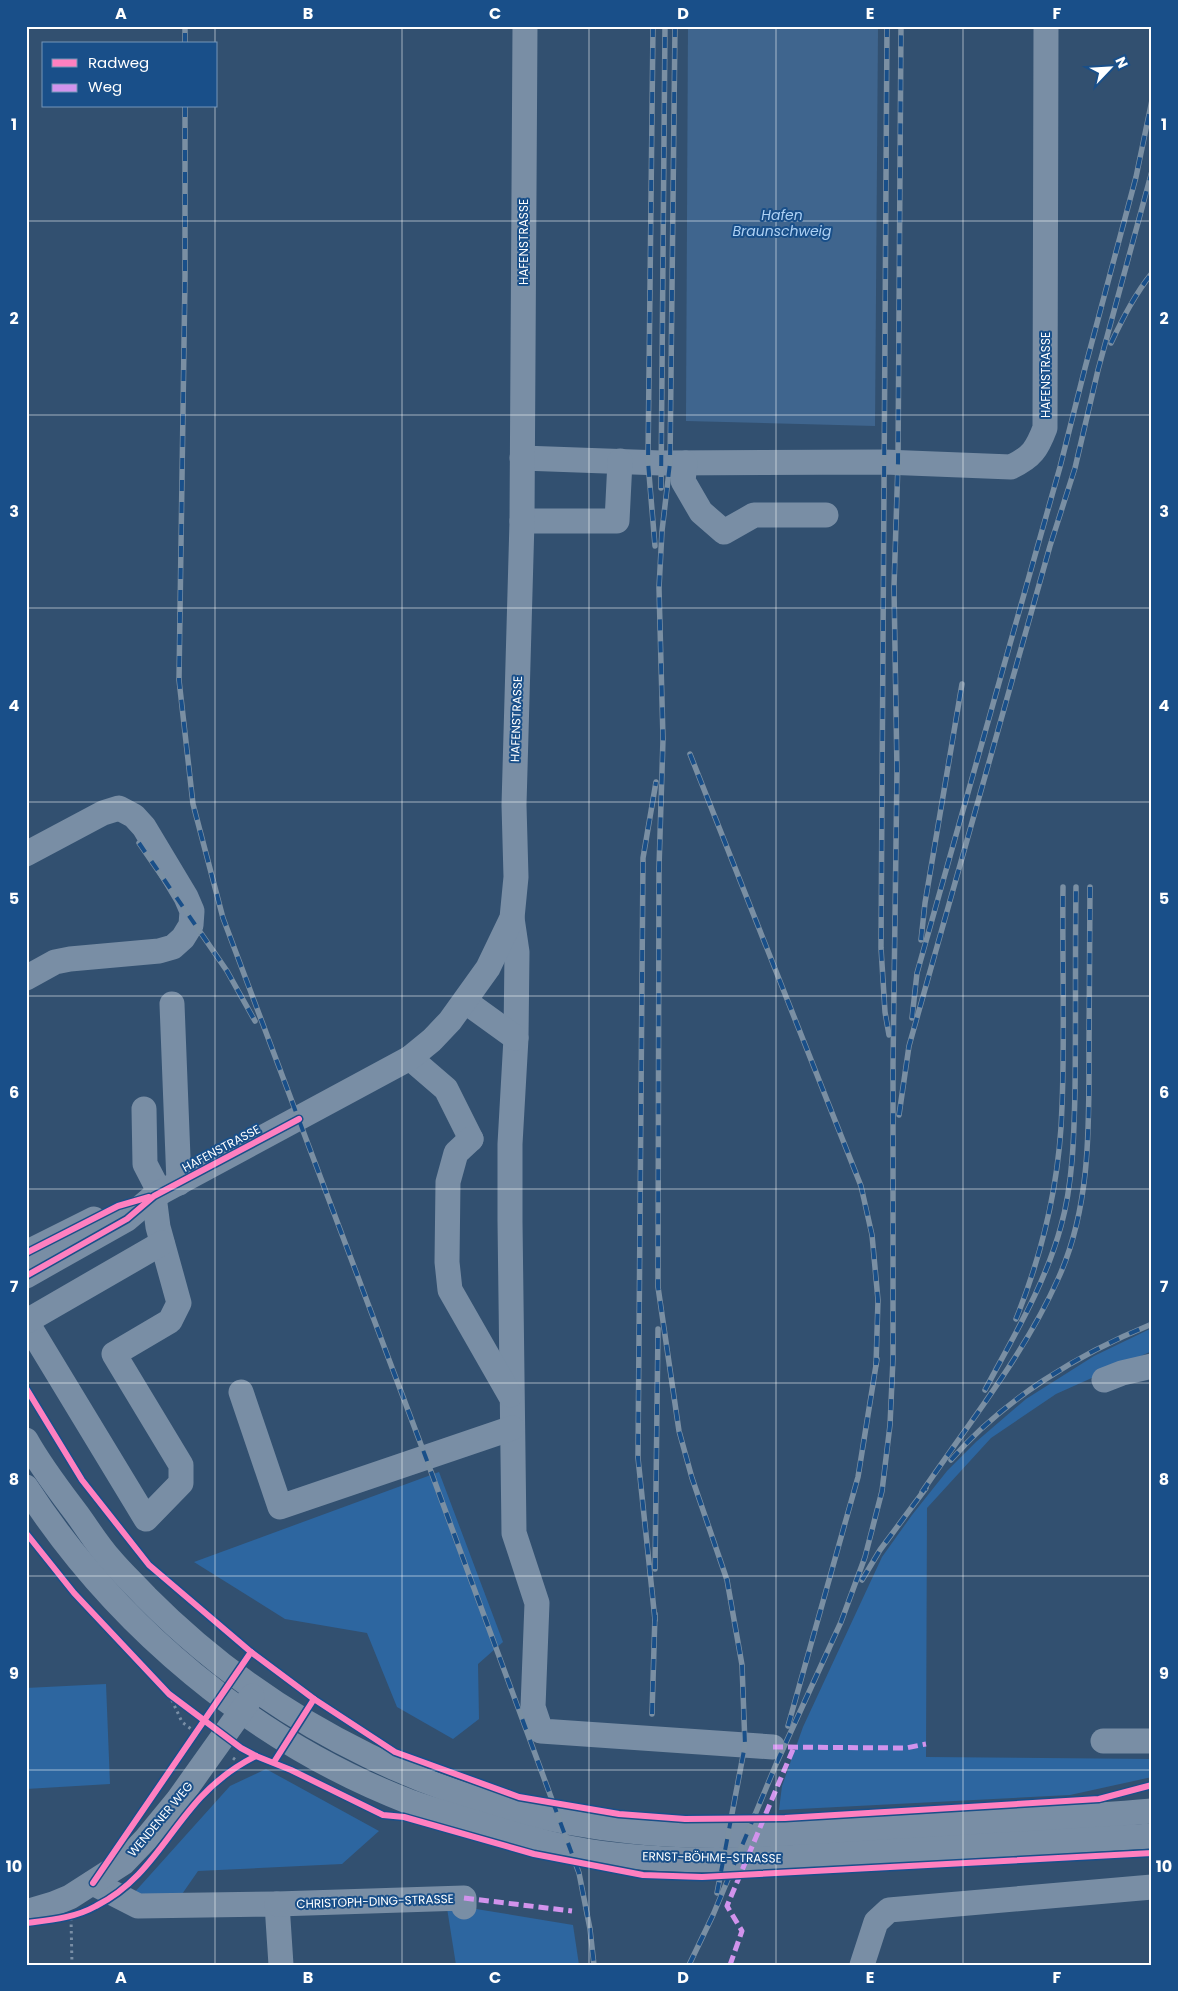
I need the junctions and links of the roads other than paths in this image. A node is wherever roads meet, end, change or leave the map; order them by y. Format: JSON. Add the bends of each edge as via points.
{"nodes":[{"id":1,"x":525,"y":26,"type":"edge"},
{"id":2,"x":1046,"y":26,"type":"edge"},
{"id":3,"x":522,"y":458,"type":"junction"},
{"id":4,"x":620,"y":461,"type":"junction"},
{"id":5,"x":685,"y":463,"type":"junction"},
{"id":6,"x":826,"y":515,"type":"dead end"},
{"id":7,"x":522,"y":521,"type":"junction"},
{"id":8,"x":26,"y":854,"type":"edge"},
{"id":9,"x":512,"y":918,"type":"junction"},
{"id":10,"x":26,"y":978,"type":"edge"},
{"id":11,"x":466,"y":1002,"type":"junction"},
{"id":12,"x":172,"y":1004,"type":"dead end"},
{"id":13,"x":516,"y":1038,"type":"junction"},
{"id":14,"x":410,"y":1058,"type":"junction"},
{"id":15,"x":144,"y":1109,"type":"dead end"},
{"id":16,"x":471,"y":1139,"type":"junction"},
{"id":17,"x":510,"y":1144,"type":"junction"},
{"id":18,"x":164,"y":1191,"type":"junction"},
{"id":19,"x":162,"y":1243,"type":"junction"},
{"id":20,"x":26,"y":1253,"type":"edge"},
{"id":21,"x":26,"y":1276,"type":"edge"},
{"id":22,"x":463,"y":1312,"type":"junction"},
{"id":23,"x":510,"y":1316,"type":"junction"},
{"id":24,"x":27,"y":1321,"type":"edge"},
{"id":25,"x":1152,"y":1366,"type":"edge"},
{"id":26,"x":1104,"y":1380,"type":"dead end"},
{"id":27,"x":241,"y":1392,"type":"dead end"},
{"id":28,"x":511,"y":1398,"type":"junction"},
{"id":29,"x":513,"y":1436,"type":"junction"},
{"id":30,"x":26,"y":1440,"type":"edge"},
{"id":31,"x":26,"y":1487,"type":"edge"},
{"id":32,"x":256,"y":1690,"type":"junction"},
{"id":33,"x":243,"y":1711,"type":"junction"},
{"id":34,"x":1104,"y":1741,"type":"dead end"},
{"id":35,"x":1152,"y":1741,"type":"edge"},
{"id":36,"x":774,"y":1747,"type":"dead end"},
{"id":37,"x":1152,"y":1811,"type":"edge"},
{"id":38,"x":1152,"y":1836,"type":"edge"},
{"id":39,"x":93,"y":1883,"type":"junction"},
{"id":40,"x":1152,"y":1887,"type":"edge"},
{"id":41,"x":277,"y":1904,"type":"junction"},
{"id":42,"x":464,"y":1907,"type":"dead end"},
{"id":43,"x":26,"y":1912,"type":"edge"},
{"id":44,"x":281,"y":1965,"type":"edge"},
{"id":45,"x":862,"y":1965,"type":"edge"}],
"edges":[{"from":1,"to":3,"type":"street","name":"HAFENSTRASSE"},
{"from":2,"to":5,"type":"street","name":"HAFENSTRASSE","via":[[1045,428],[1038,446],[1026,460],[1011,467],[884,462]]},
{"from":3,"to":4,"type":"street","name":"HAFENSTRASSE"},
{"from":3,"to":7,"type":"street","name":"HAFENSTRASSE"},
{"from":4,"to":5,"type":"street","name":"HAFENSTRASSE"},
{"from":4,"to":7,"type":"street","via":[[617,521]]},
{"from":5,"to":6,"type":"street","via":[[682,481],[701,512],[724,532],[754,515]]},
{"from":7,"to":9,"type":"street","name":"HAFENSTRASSE","via":[[514,805],[516,877]]},
{"from":8,"to":10,"type":"street","via":[[119,808],[134,816],[144,827],[192,911],[191,925],[173,947],[70,958],[55,962]]},
{"from":9,"to":11,"type":"street","name":"HAFENSTRASSE","via":[[488,968]]},
{"from":9,"to":13,"type":"street","name":"HAFENSTRASSE","via":[[517,952]]},
{"from":11,"to":13,"type":"street"},
{"from":11,"to":14,"type":"street","name":"HAFENSTRASSE","via":[[432,1040]]},
{"from":12,"to":18,"type":"street"},
{"from":13,"to":17,"type":"street","name":"HAFENSTRASSE"},
{"from":14,"to":16,"type":"street","via":[[446,1089]]},
{"from":14,"to":18,"type":"street","name":"HAFENSTRASSE"},
{"from":15,"to":18,"type":"street","via":[[145,1164]]},
{"from":16,"to":17,"type":"street"},
{"from":16,"to":22,"type":"street","name":"HAFENSTRASSE","via":[[456,1154],[448,1182],[450,1290]]},
{"from":17,"to":23,"type":"street","name":"HAFENSTRASSE"},
{"from":18,"to":19,"type":"street","via":[[158,1227]]},
{"from":18,"to":20,"type":"street","name":"HAFENSTRASSE","via":[[118,1206]]},
{"from":18,"to":21,"type":"street","name":"HAFENSTRASSE","via":[[127,1219]]},
{"from":19,"to":24,"type":"street"},
{"from":19,"to":24,"type":"street","via":[[179,1303],[170,1321],[114,1354],[181,1465],[181,1483],[146,1519]]},
{"from":22,"to":23,"type":"street","via":[[482,1319]]},
{"from":22,"to":28,"type":"street","name":"HAFENSTRASSE"},
{"from":23,"to":28,"type":"street","name":"HAFENSTRASSE"},
{"from":25,"to":26,"type":"street"},
{"from":27,"to":29,"type":"street","via":[[280,1507]]},
{"from":28,"to":29,"type":"street","name":"HAFENSTRASSE"},
{"from":29,"to":36,"type":"street","name":"HAFENSTRASSE","via":[[514,1533],[537,1603],[533,1707],[540,1731]]},
{"from":30,"to":32,"type":"street","name":"ERNST-BÖHME-STRASSE","via":[[39,1464],[111,1560],[172,1623]]},
{"from":31,"to":33,"type":"street","name":"ERNST-BÖHME-STRASSE","via":[[90,1574],[171,1654]]},
{"from":32,"to":33,"type":"street"},
{"from":32,"to":37,"type":"street","name":"ERNST-BÖHME-STRASSE","via":[[345,1745],[420,1779],[507,1809],[630,1831],[785,1834]]},
{"from":33,"to":38,"type":"street","name":"ERNST-BÖHME-STRASSE","via":[[334,1767],[411,1802],[516,1835],[585,1851],[711,1860]]},
{"from":33,"to":39,"type":"street","name":"WENDENER WEG","via":[[146,1839],[123,1863]]},
{"from":34,"to":35,"type":"street"},
{"from":39,"to":41,"type":"street","name":"CHRISTOPH-DING-STRASSE","via":[[138,1906]]},
{"from":39,"to":43,"type":"street","name":"WENDENER WEG","via":[[70,1897]]},
{"from":40,"to":45,"type":"street","via":[[889,1910],[876,1922]]},
{"from":41,"to":42,"type":"street","name":"CHRISTOPH-DING-STRASSE","via":[[464,1898]]},
{"from":41,"to":44,"type":"street"}]}
